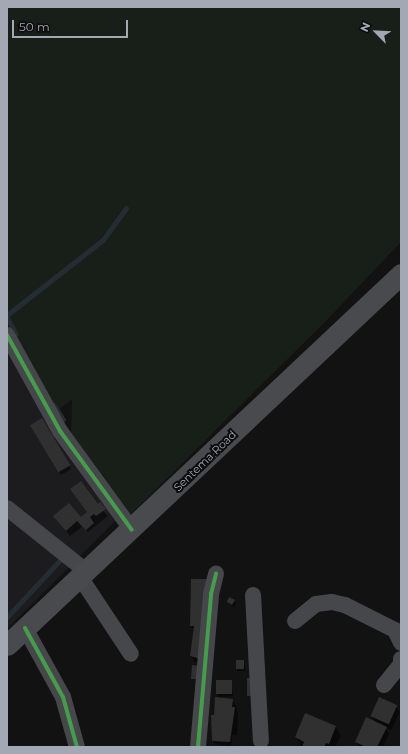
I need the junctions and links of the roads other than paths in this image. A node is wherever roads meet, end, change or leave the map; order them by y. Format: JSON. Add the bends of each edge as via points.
{"nodes":[{"id":1,"x":401,"y":274,"type":"edge"},
{"id":2,"x":7,"y":335,"type":"edge"},
{"id":3,"x":7,"y":508,"type":"edge"},
{"id":4,"x":132,"y":530,"type":"junction"},
{"id":5,"x":83,"y":574,"type":"junction"},
{"id":6,"x":216,"y":574,"type":"dead end"},
{"id":7,"x":253,"y":595,"type":"dead end"},
{"id":8,"x":295,"y":621,"type":"dead end"},
{"id":9,"x":25,"y":628,"type":"junction"},
{"id":10,"x":401,"y":643,"type":"edge"},
{"id":11,"x":7,"y":645,"type":"edge"},
{"id":12,"x":130,"y":654,"type":"dead end"},
{"id":13,"x":401,"y":659,"type":"edge"},
{"id":14,"x":384,"y":685,"type":"dead end"},
{"id":15,"x":261,"y":741,"type":"dead end"},
{"id":16,"x":77,"y":747,"type":"edge"},
{"id":17,"x":198,"y":747,"type":"edge"}],
"edges":[{"from":1,"to":4,"type":"main road","name":"Sentema Road"},
{"from":2,"to":4,"type":"street","via":[[60,431]]},
{"from":3,"to":5,"type":"street"},
{"from":4,"to":5,"type":"main road","name":"Sentema Road"},
{"from":5,"to":9,"type":"main road","name":"Sentema Road"},
{"from":5,"to":12,"type":"street"},
{"from":6,"to":17,"type":"street","via":[[211,594]]},
{"from":7,"to":15,"type":"street"},
{"from":8,"to":10,"type":"street","via":[[316,604],[332,602],[395,630]]},
{"from":9,"to":11,"type":"main road","name":"Sentema Road"},
{"from":9,"to":16,"type":"street","via":[[63,697]]},
{"from":13,"to":14,"type":"street","via":[[401,664]]}]}
